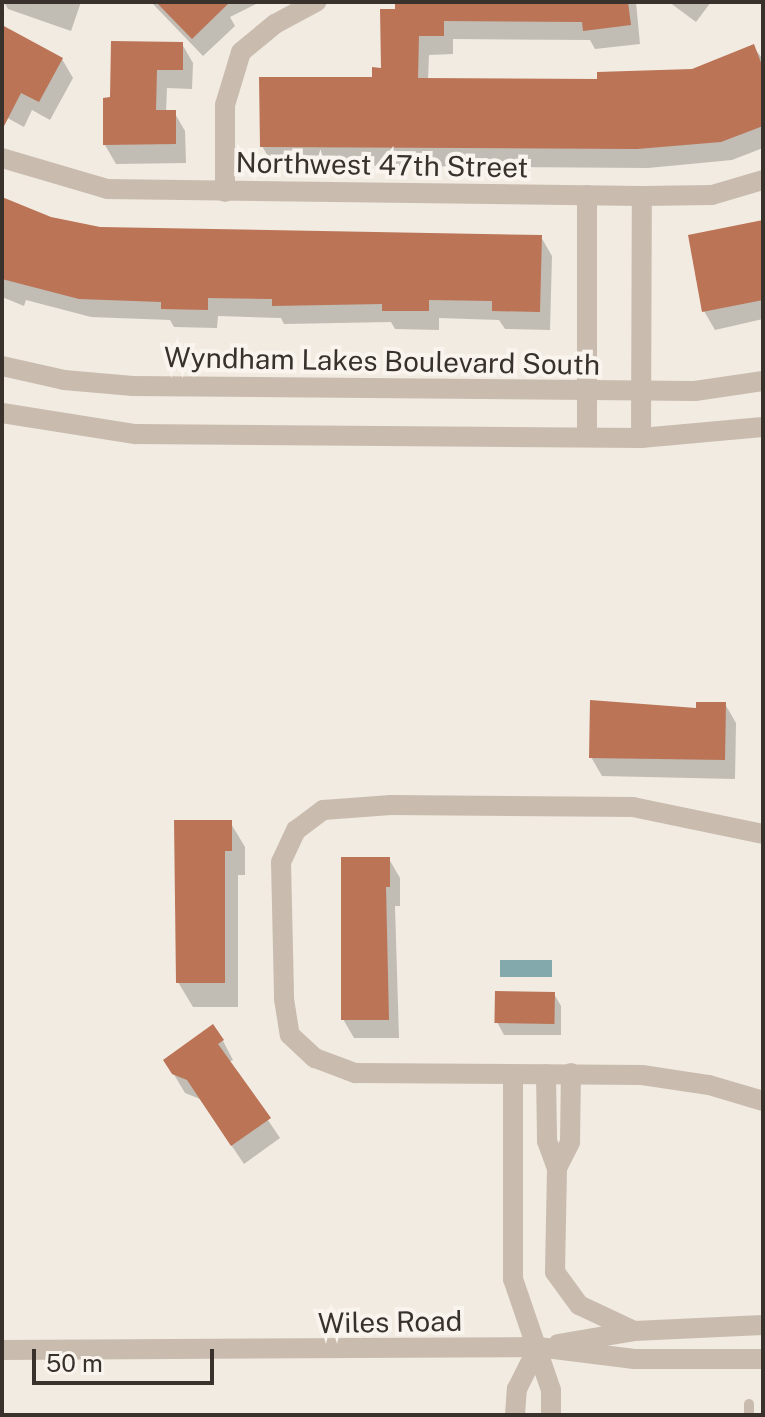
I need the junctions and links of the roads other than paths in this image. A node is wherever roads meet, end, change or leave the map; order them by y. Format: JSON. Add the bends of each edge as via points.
{"nodes":[{"id":1,"x":316,"y":2,"type":"edge"},
{"id":2,"x":2,"y":158,"type":"edge"},
{"id":3,"x":763,"y":180,"type":"edge"},
{"id":4,"x":225,"y":192,"type":"junction"},
{"id":5,"x":587,"y":195,"type":"junction"},
{"id":6,"x":642,"y":196,"type":"junction"},
{"id":7,"x":2,"y":366,"type":"edge"},
{"id":8,"x":763,"y":381,"type":"edge"},
{"id":9,"x":587,"y":391,"type":"junction"},
{"id":10,"x":641,"y":391,"type":"junction"},
{"id":11,"x":2,"y":413,"type":"edge"},
{"id":12,"x":763,"y":427,"type":"edge"},
{"id":13,"x":587,"y":436,"type":"junction"},
{"id":14,"x":641,"y":438,"type":"junction"},
{"id":15,"x":763,"y":834,"type":"edge"},
{"id":16,"x":571,"y":1073,"type":"junction"},
{"id":17,"x":513,"y":1074,"type":"junction"},
{"id":18,"x":546,"y":1074,"type":"junction"},
{"id":19,"x":763,"y":1101,"type":"edge"},
{"id":20,"x":547,"y":1126,"type":"junction"},
{"id":21,"x":513,"y":1127,"type":"junction"},
{"id":22,"x":557,"y":1168,"type":"junction"},
{"id":23,"x":763,"y":1325,"type":"edge"},
{"id":24,"x":634,"y":1331,"type":"junction"},
{"id":25,"x":538,"y":1347,"type":"junction"},
{"id":26,"x":2,"y":1350,"type":"edge"},
{"id":27,"x":763,"y":1359,"type":"edge"},
{"id":28,"x":515,"y":1415,"type":"edge"},
{"id":29,"x":551,"y":1415,"type":"edge"}],
"edges":[{"from":1,"to":4,"type":"street","via":[[275,24],[241,52],[225,105]]},
{"from":2,"to":4,"type":"street","name":"Northwest 47th Street","via":[[107,189]]},
{"from":3,"to":6,"type":"street","name":"Northwest 47th Street","via":[[712,195]]},
{"from":4,"to":5,"type":"street","name":"Northwest 47th Street"},
{"from":5,"to":6,"type":"street","name":"Northwest 47th Street"},
{"from":5,"to":9,"type":"street"},
{"from":6,"to":10,"type":"street"},
{"from":7,"to":9,"type":"street","name":"Wyndham Lakes Boulevard South","via":[[64,380],[133,386]]},
{"from":8,"to":10,"type":"street","name":"Wyndham Lakes Boulevard South"},
{"from":9,"to":10,"type":"street","name":"Wyndham Lakes Boulevard South"},
{"from":9,"to":13,"type":"street"},
{"from":10,"to":14,"type":"street"},
{"from":11,"to":13,"type":"street","via":[[135,434]]},
{"from":12,"to":14,"type":"street"},
{"from":13,"to":14,"type":"street"},
{"from":15,"to":17,"type":"street","via":[[633,807],[421,805],[323,810],[296,830],[281,862],[284,999],[290,1035],[315,1058],[355,1073]]},
{"from":16,"to":18,"type":"street"},
{"from":16,"to":19,"type":"street","via":[[682,1081]]},
{"from":16,"to":22,"type":"street","via":[[570,1142]]},
{"from":17,"to":18,"type":"street"},
{"from":17,"to":21,"type":"street"},
{"from":18,"to":20,"type":"street"},
{"from":20,"to":21,"type":"street"},
{"from":20,"to":22,"type":"street"},
{"from":21,"to":25,"type":"street","via":[[513,1279]]},
{"from":22,"to":24,"type":"street","via":[[553,1257],[560,1286],[579,1305]]},
{"from":23,"to":24,"type":"street","name":"Wiles Road"},
{"from":24,"to":25,"type":"street","name":"Wiles Road"},
{"from":25,"to":26,"type":"street","name":"Wiles Road"},
{"from":25,"to":27,"type":"street","name":"Wiles Road","via":[[634,1359]]},
{"from":25,"to":28,"type":"street","via":[[517,1389]]},
{"from":25,"to":29,"type":"street","via":[[551,1390]]}]}
